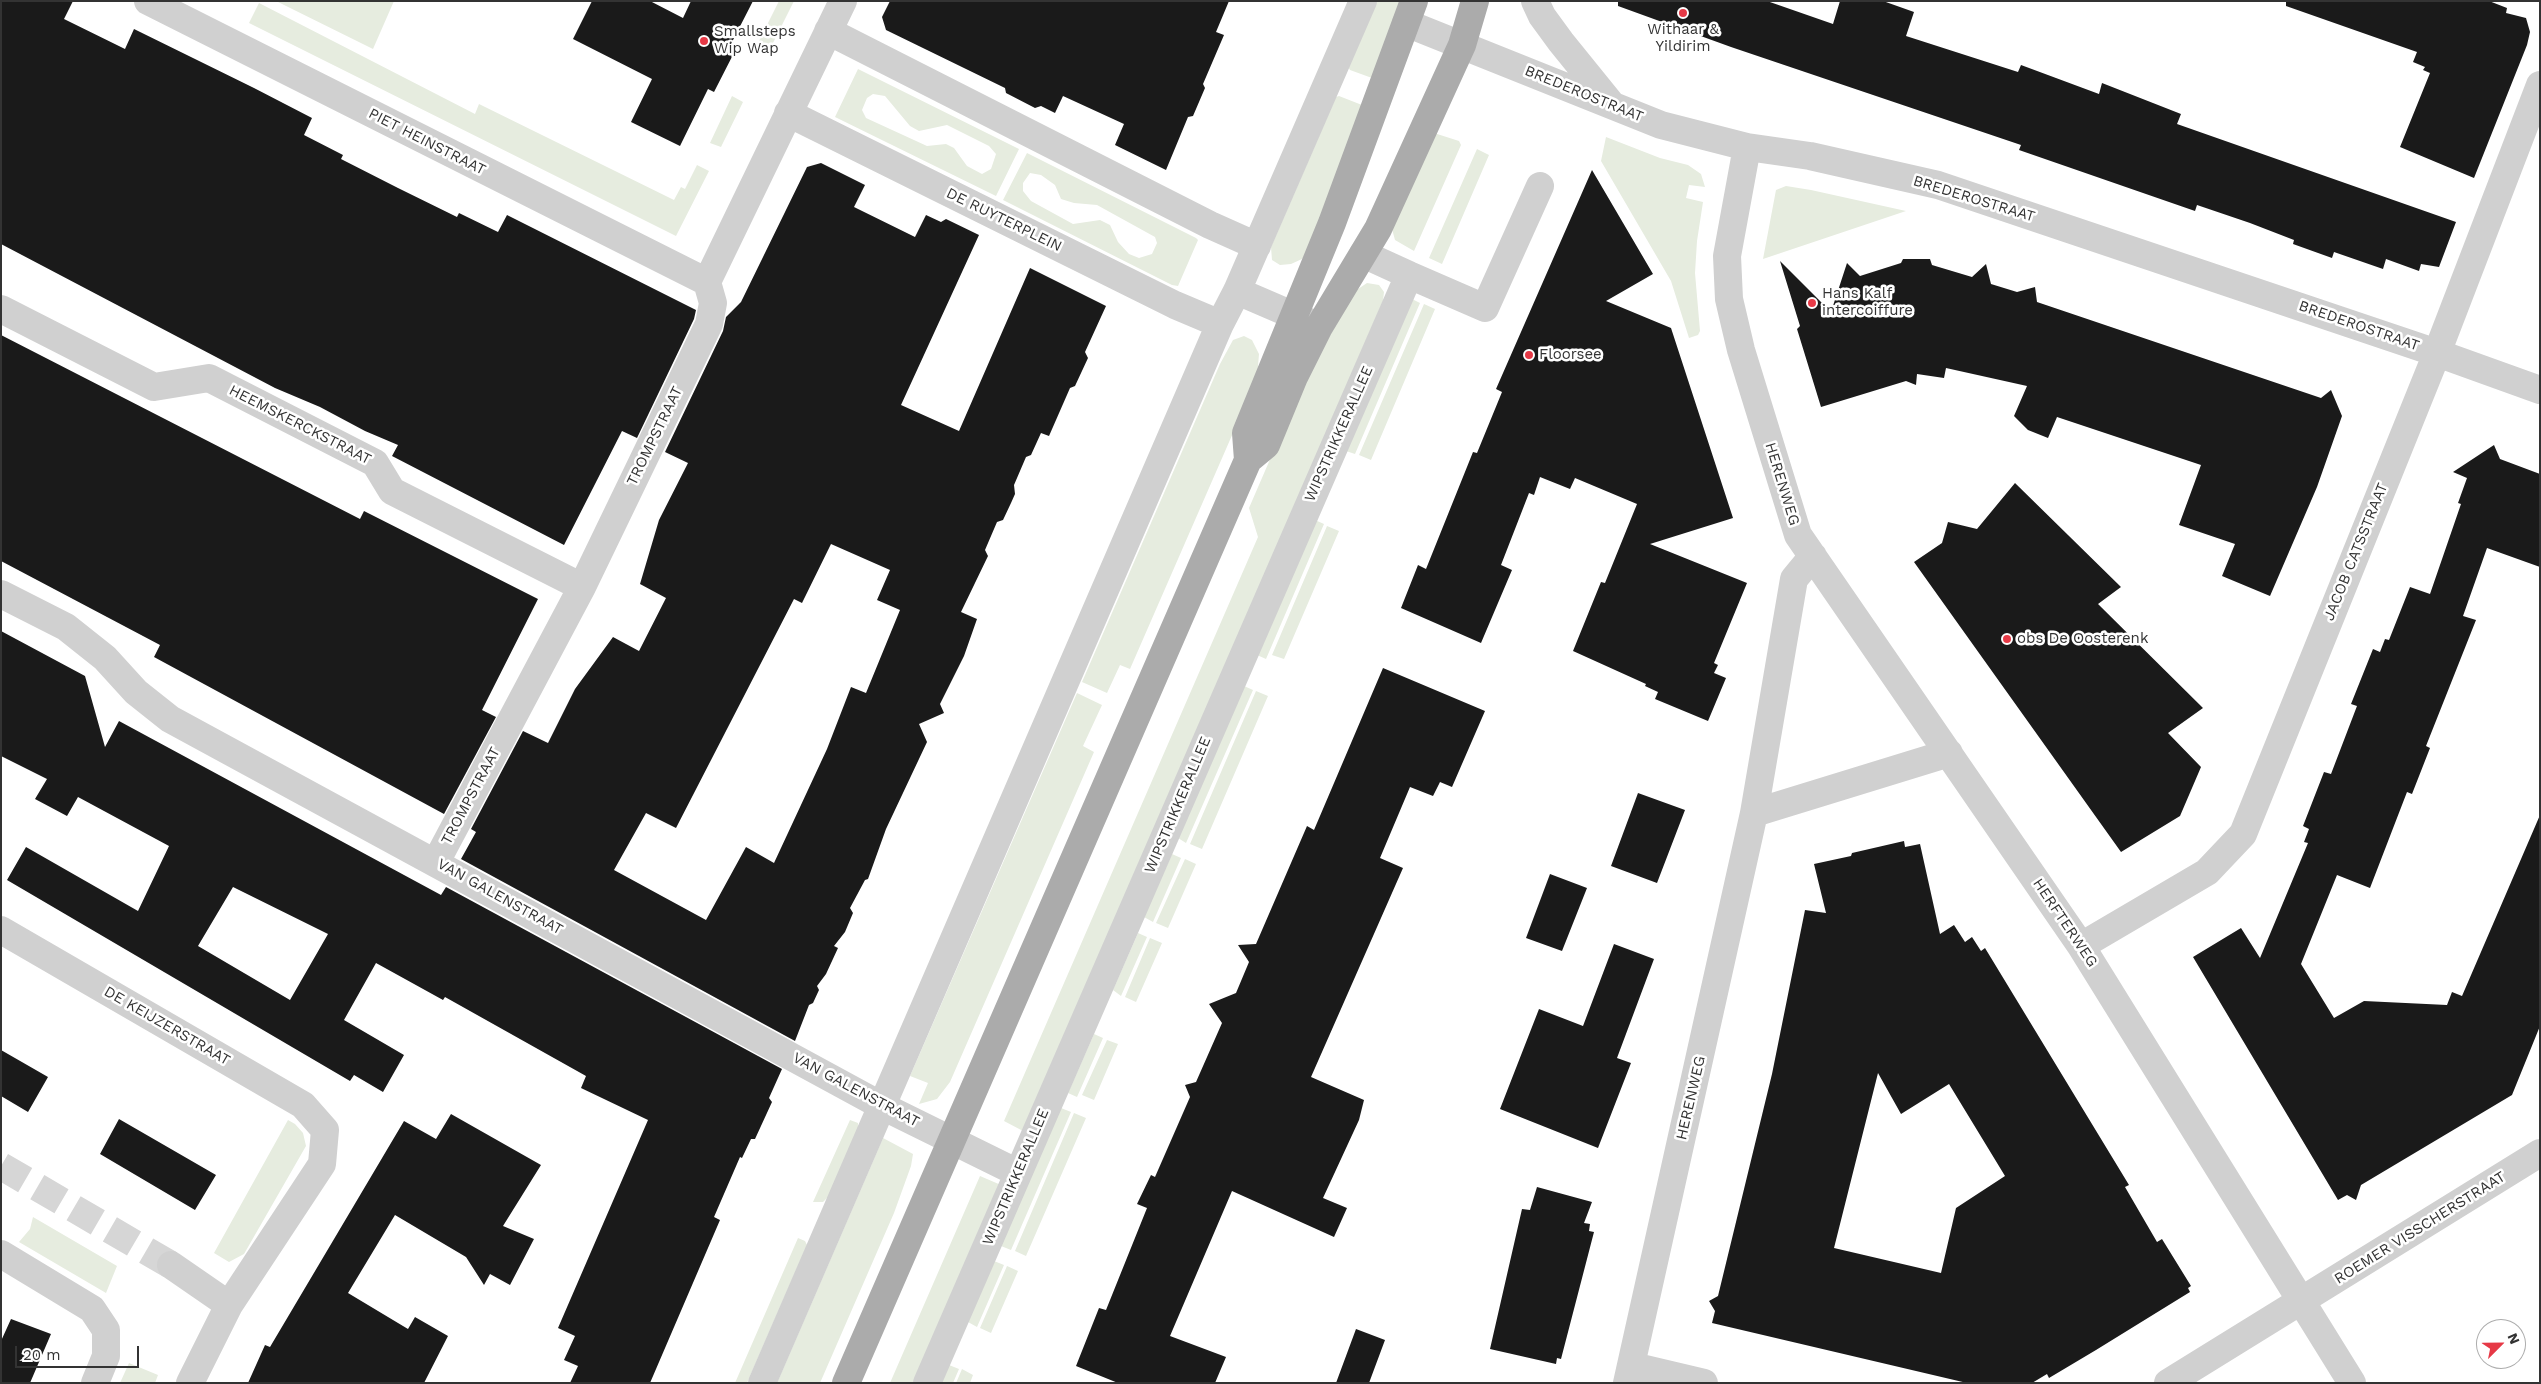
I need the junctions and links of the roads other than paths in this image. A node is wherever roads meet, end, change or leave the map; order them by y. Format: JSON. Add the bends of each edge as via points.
{"nodes":[{"id":1,"x":148,"y":1,"type":"edge"},
{"id":2,"x":843,"y":1,"type":"edge"},
{"id":3,"x":1363,"y":1,"type":"edge"},
{"id":4,"x":1476,"y":1,"type":"edge"},
{"id":5,"x":1535,"y":1,"type":"edge"},
{"id":6,"x":1410,"y":12,"type":"edge"},
{"id":7,"x":828,"y":31,"type":"junction"},
{"id":8,"x":1462,"y":45,"type":"junction"},
{"id":9,"x":2540,"y":85,"type":"edge"},
{"id":10,"x":1613,"y":106,"type":"junction"},
{"id":11,"x":788,"y":113,"type":"junction"},
{"id":12,"x":1748,"y":147,"type":"junction"},
{"id":13,"x":1540,"y":186,"type":"dead end"},
{"id":14,"x":1256,"y":246,"type":"junction"},
{"id":15,"x":1362,"y":254,"type":"junction"},
{"id":16,"x":1409,"y":275,"type":"junction"},
{"id":17,"x":707,"y":282,"type":"junction"},
{"id":18,"x":1237,"y":291,"type":"junction"},
{"id":19,"x":1,"y":309,"type":"edge"},
{"id":20,"x":1294,"y":316,"type":"junction"},
{"id":21,"x":1220,"y":324,"type":"junction"},
{"id":22,"x":1319,"y":327,"type":"junction"},
{"id":23,"x":2437,"y":352,"type":"junction"},
{"id":24,"x":2540,"y":390,"type":"edge"},
{"id":25,"x":1248,"y":460,"type":"junction"},
{"id":26,"x":1813,"y":556,"type":"junction"},
{"id":27,"x":582,"y":587,"type":"junction"},
{"id":28,"x":1,"y":594,"type":"edge"},
{"id":29,"x":1949,"y":753,"type":"junction"},
{"id":30,"x":1754,"y":813,"type":"junction"},
{"id":31,"x":436,"y":862,"type":"junction"},
{"id":32,"x":1,"y":930,"type":"edge"},
{"id":33,"x":2082,"y":946,"type":"junction"},
{"id":34,"x":882,"y":1106,"type":"junction"},
{"id":35,"x":952,"y":1140,"type":"junction"},
{"id":36,"x":2540,"y":1154,"type":"edge"},
{"id":37,"x":1018,"y":1173,"type":"junction"},
{"id":38,"x":1,"y":1254,"type":"edge"},
{"id":39,"x":171,"y":1266,"type":"tunnel mouth"},
{"id":40,"x":2300,"y":1302,"type":"junction"},
{"id":41,"x":229,"y":1305,"type":"junction"},
{"id":42,"x":1629,"y":1374,"type":"edge"},
{"id":43,"x":95,"y":1383,"type":"edge"},
{"id":44,"x":190,"y":1383,"type":"edge"},
{"id":45,"x":762,"y":1383,"type":"edge"},
{"id":46,"x":846,"y":1383,"type":"edge"},
{"id":47,"x":927,"y":1383,"type":"edge"},
{"id":48,"x":1704,"y":1383,"type":"edge"},
{"id":49,"x":2168,"y":1383,"type":"edge"},
{"id":50,"x":2352,"y":1383,"type":"edge"}],
"edges":[{"from":1,"to":17,"type":"street","name":"PIET HEINSTRAAT"},
{"from":2,"to":7,"type":"street"},
{"from":3,"to":14,"type":"street"},
{"from":4,"to":8,"type":"main road"},
{"from":5,"to":10,"type":"street","via":[[1561,42]]},
{"from":6,"to":8,"type":"street","name":"BREDEROSTRAAT"},
{"from":6,"to":20,"type":"main road"},
{"from":7,"to":11,"type":"street"},
{"from":7,"to":14,"type":"street"},
{"from":8,"to":10,"type":"street","name":"BREDEROSTRAAT"},
{"from":8,"to":15,"type":"main road","via":[[1378,229]]},
{"from":9,"to":23,"type":"street","name":"JACOB CATSSTRAAT"},
{"from":10,"to":12,"type":"street","name":"BREDEROSTRAAT","via":[[1661,125]]},
{"from":11,"to":17,"type":"street"},
{"from":11,"to":21,"type":"street","name":"DE RUYTERPLEIN","via":[[1175,305]]},
{"from":12,"to":23,"type":"street","name":"BREDEROSTRAAT","via":[[1810,156],[1938,185]]},
{"from":12,"to":26,"type":"street","name":"HERENWEG","via":[[1727,256],[1729,299],[1741,350],[1798,535]]},
{"from":13,"to":16,"type":"street","via":[[1485,308]]},
{"from":14,"to":18,"type":"street"},
{"from":15,"to":16,"type":"street"},
{"from":15,"to":22,"type":"main road"},
{"from":16,"to":37,"type":"street","name":"WIPSTRIKKERALLEE"},
{"from":17,"to":27,"type":"street","name":"TROMPSTRAAT","via":[[713,304],[709,324]]},
{"from":18,"to":20,"type":"street"},
{"from":18,"to":21,"type":"street"},
{"from":19,"to":27,"type":"street","name":"HEEMSKERCKSTRAAT","via":[[154,388],[209,378],[375,462],[392,491]]},
{"from":20,"to":22,"type":"street"},
{"from":20,"to":25,"type":"main road","via":[[1246,433]]},
{"from":21,"to":34,"type":"street"},
{"from":22,"to":25,"type":"main road","via":[[1266,446]]},
{"from":23,"to":24,"type":"street","name":"BREDEROSTRAAT"},
{"from":23,"to":33,"type":"street","name":"JACOB CATSSTRAAT","via":[[2243,834],[2207,872]]},
{"from":25,"to":35,"type":"main road"},
{"from":26,"to":29,"type":"street","name":"HERFTERWEG"},
{"from":26,"to":30,"type":"street","name":"HERENWEG","via":[[1794,579]]},
{"from":27,"to":31,"type":"street","name":"TROMPSTRAAT"},
{"from":28,"to":31,"type":"street","name":"VAN GALENSTRAAT","via":[[66,627],[105,658],[136,692],[170,719]]},
{"from":29,"to":30,"type":"street"},
{"from":29,"to":33,"type":"street","name":"HERFTERWEG"},
{"from":30,"to":42,"type":"street","name":"HERENWEG"},
{"from":31,"to":34,"type":"street","name":"VAN GALENSTRAAT"},
{"from":32,"to":41,"type":"street","name":"DE KEIJZERSTRAAT","via":[[303,1105],[325,1130],[322,1164]]},
{"from":33,"to":40,"type":"street","name":"HERFTERWEG"},
{"from":34,"to":35,"type":"street","name":"VAN GALENSTRAAT"},
{"from":34,"to":45,"type":"street"},
{"from":35,"to":37,"type":"street","name":"VAN GALENSTRAAT"},
{"from":35,"to":46,"type":"main road"},
{"from":36,"to":40,"type":"street","name":"ROEMER VISSCHERSTRAAT"},
{"from":37,"to":47,"type":"street","name":"WIPSTRIKKERALLEE"},
{"from":38,"to":43,"type":"street","via":[[92,1309],[106,1330],[106,1356]]},
{"from":39,"to":41,"type":"street"},
{"from":40,"to":49,"type":"street","name":"ROEMER VISSCHERSTRAAT"},
{"from":40,"to":50,"type":"street","name":"HERFTERWEG"},
{"from":41,"to":44,"type":"street"},
{"from":42,"to":48,"type":"street"}]}
